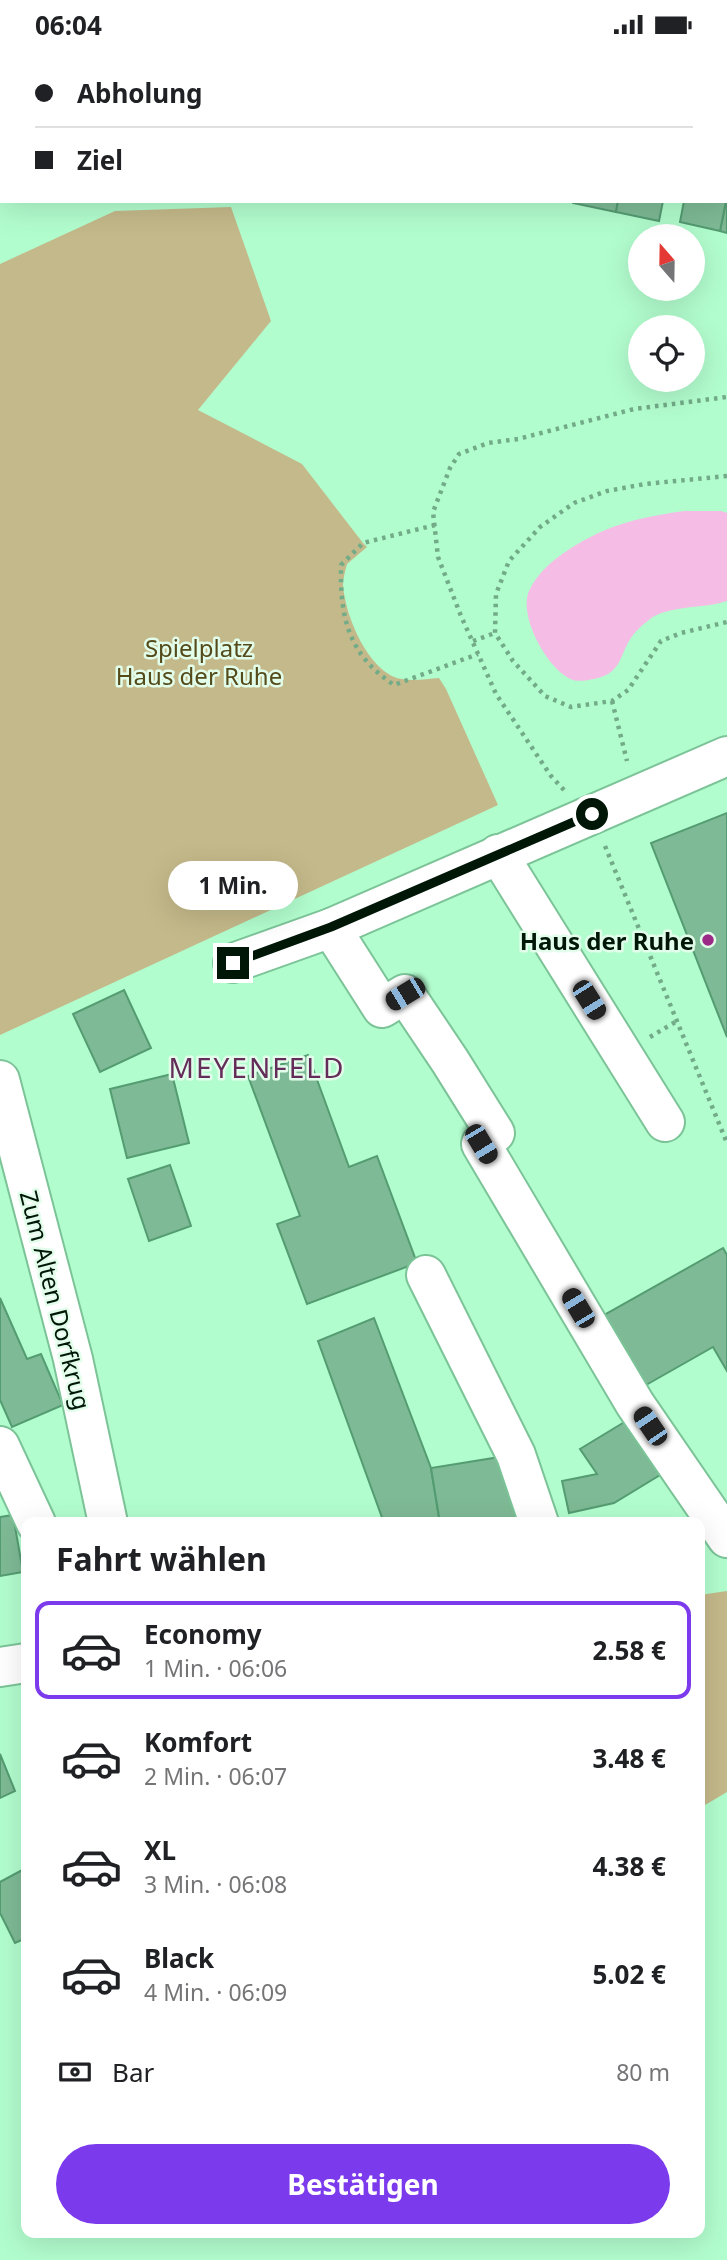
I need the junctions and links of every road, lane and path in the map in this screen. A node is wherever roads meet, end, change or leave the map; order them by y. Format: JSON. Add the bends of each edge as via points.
{"nodes":[{"id":1,"x":727,"y":397,"type":"edge"},
{"id":2,"x":727,"y":476,"type":"edge"},
{"id":3,"x":435,"y":525,"type":"junction"},
{"id":4,"x":727,"y":622,"type":"edge"},
{"id":5,"x":495,"y":633,"type":"junction"},
{"id":6,"x":473,"y":641,"type":"junction"},
{"id":7,"x":478,"y":654,"type":"junction"},
{"id":8,"x":612,"y":701,"type":"junction"},
{"id":9,"x":727,"y":756,"type":"edge"},
{"id":10,"x":635,"y":795,"type":"junction"},
{"id":11,"x":592,"y":814,"type":"junction"},
{"id":12,"x":498,"y":854,"type":"junction"},
{"id":13,"x":331,"y":927,"type":"junction"},
{"id":14,"x":233,"y":963,"type":"dead end"},
{"id":15,"x":0,"y":1080,"type":"edge"},
{"id":16,"x":665,"y":1122,"type":"dead end"},
{"id":17,"x":727,"y":1143,"type":"edge"},
{"id":18,"x":426,"y":1275,"type":"dead end"},
{"id":19,"x":0,"y":1446,"type":"edge"},
{"id":20,"x":33,"y":1517,"type":"edge"},
{"id":21,"x":107,"y":1517,"type":"edge"},
{"id":22,"x":537,"y":1517,"type":"edge"},
{"id":23,"x":727,"y":1538,"type":"edge"},
{"id":24,"x":727,"y":1547,"type":"edge"},
{"id":25,"x":705,"y":1551,"type":"edge"},
{"id":26,"x":21,"y":1665,"type":"edge"},
{"id":27,"x":0,"y":1667,"type":"edge"}],
"edges":[{"from":1,"to":3,"type":"path","via":[[634,408],[459,454],[433,513]]},
{"from":2,"to":5,"type":"path","via":[[632,486],[574,503],[540,527],[509,561],[496,594]]},
{"from":3,"to":6,"type":"path","via":[[438,557]]},
{"from":3,"to":7,"type":"path","via":[[363,543],[341,565],[341,598],[355,647],[374,672],[394,685]]},
{"from":4,"to":8,"type":"path","via":[[662,641],[628,690]]},
{"from":5,"to":6,"type":"path"},
{"from":5,"to":8,"type":"path","via":[[545,696],[572,707]]},
{"from":6,"to":7,"type":"path"},
{"from":7,"to":11,"type":"path","via":[[496,694],[551,776]]},
{"from":8,"to":10,"type":"path"},
{"from":9,"to":10,"type":"street"},
{"from":10,"to":11,"type":"street"},
{"from":11,"to":12,"type":"street"},
{"from":11,"to":17,"type":"path"},
{"from":12,"to":13,"type":"street"},
{"from":12,"to":16,"type":"street"},
{"from":13,"to":14,"type":"street"},
{"from":13,"to":23,"type":"street","via":[[382,1008],[405,994],[450,1061],[495,1133],[481,1144],[635,1404]]},
{"from":15,"to":21,"type":"street","name":"Zum Alten Dorfkrug","via":[[73,1359]]},
{"from":18,"to":22,"type":"street","via":[[516,1455]]},
{"from":19,"to":20,"type":"street"},
{"from":24,"to":25,"type":"street"},
{"from":26,"to":27,"type":"street"}]}
